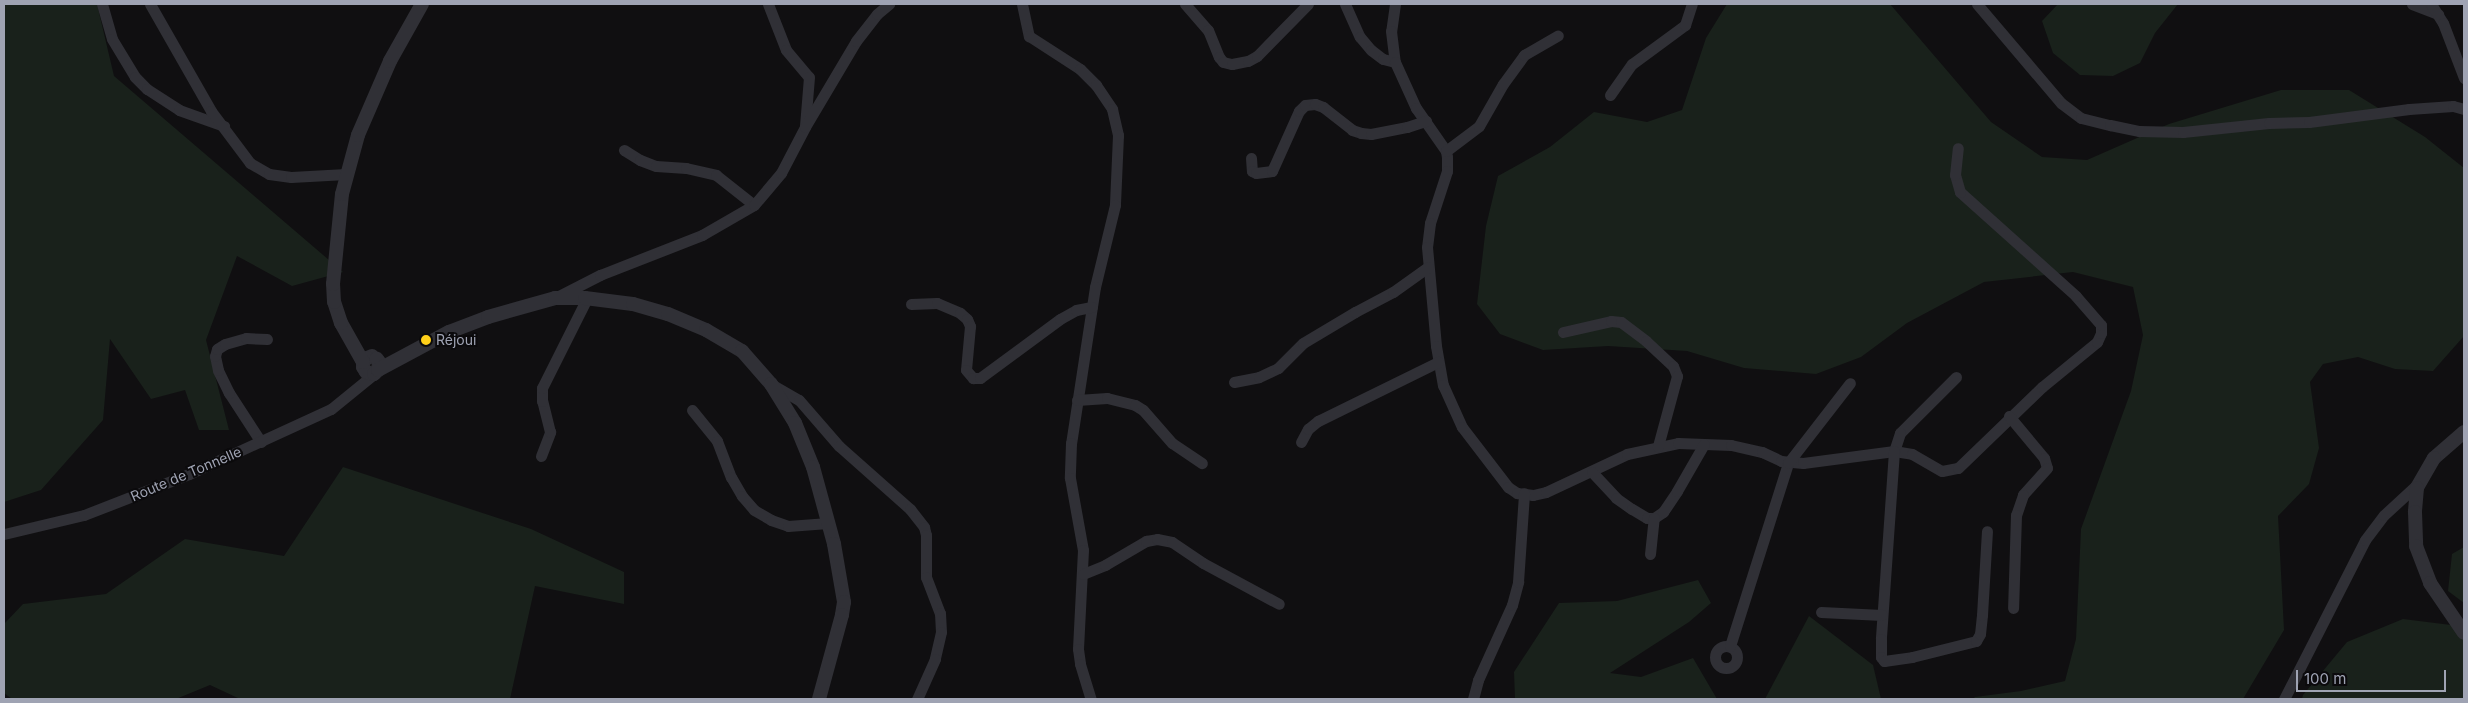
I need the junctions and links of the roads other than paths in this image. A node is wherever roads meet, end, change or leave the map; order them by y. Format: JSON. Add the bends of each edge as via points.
{"nodes":[{"id":1,"x":102,"y":4,"type":"edge"},
{"id":2,"x":150,"y":4,"type":"edge"},
{"id":3,"x":422,"y":4,"type":"edge"},
{"id":4,"x":768,"y":4,"type":"edge"},
{"id":5,"x":889,"y":4,"type":"edge"},
{"id":6,"x":1022,"y":4,"type":"edge"},
{"id":7,"x":1185,"y":4,"type":"edge"},
{"id":8,"x":1308,"y":4,"type":"edge"},
{"id":9,"x":1345,"y":4,"type":"edge"},
{"id":10,"x":1395,"y":4,"type":"edge"},
{"id":11,"x":1692,"y":4,"type":"edge"},
{"id":12,"x":1977,"y":4,"type":"edge"},
{"id":13,"x":2412,"y":4,"type":"edge"},
{"id":14,"x":2434,"y":9,"type":"edge"},
{"id":15,"x":1558,"y":35,"type":"dead end"},
{"id":16,"x":1395,"y":62,"type":"junction"},
{"id":17,"x":2464,"y":78,"type":"edge"},
{"id":18,"x":1610,"y":95,"type":"dead end"},
{"id":19,"x":2464,"y":109,"type":"edge"},
{"id":20,"x":1426,"y":121,"type":"junction"},
{"id":21,"x":224,"y":126,"type":"junction"},
{"id":22,"x":804,"y":127,"type":"junction"},
{"id":23,"x":1958,"y":148,"type":"dead end"},
{"id":24,"x":624,"y":150,"type":"dead end"},
{"id":25,"x":1446,"y":151,"type":"junction"},
{"id":26,"x":1251,"y":158,"type":"dead end"},
{"id":27,"x":346,"y":174,"type":"junction"},
{"id":28,"x":754,"y":205,"type":"junction"},
{"id":29,"x":1428,"y":267,"type":"junction"},
{"id":30,"x":555,"y":298,"type":"junction"},
{"id":31,"x":587,"y":298,"type":"junction"},
{"id":32,"x":911,"y":304,"type":"dead end"},
{"id":33,"x":1092,"y":307,"type":"junction"},
{"id":34,"x":1563,"y":332,"type":"dead end"},
{"id":35,"x":267,"y":339,"type":"dead end"},
{"id":36,"x":1438,"y":362,"type":"junction"},
{"id":37,"x":371,"y":365,"type":"junction"},
{"id":38,"x":1956,"y":377,"type":"dead end"},
{"id":39,"x":1234,"y":382,"type":"dead end"},
{"id":40,"x":1850,"y":383,"type":"dead end"},
{"id":41,"x":772,"y":384,"type":"junction"},
{"id":42,"x":1077,"y":400,"type":"junction"},
{"id":43,"x":692,"y":410,"type":"dead end"},
{"id":44,"x":2009,"y":416,"type":"junction"},
{"id":45,"x":2464,"y":432,"type":"edge"},
{"id":46,"x":261,"y":442,"type":"junction"},
{"id":47,"x":1301,"y":442,"type":"dead end"},
{"id":48,"x":1704,"y":444,"type":"junction"},
{"id":49,"x":1658,"y":446,"type":"junction"},
{"id":50,"x":1894,"y":451,"type":"junction"},
{"id":51,"x":541,"y":456,"type":"dead end"},
{"id":52,"x":1788,"y":462,"type":"junction"},
{"id":53,"x":1202,"y":463,"type":"dead end"},
{"id":54,"x":1592,"y":472,"type":"junction"},
{"id":55,"x":2421,"y":481,"type":"junction"},
{"id":56,"x":1524,"y":494,"type":"junction"},
{"id":57,"x":1654,"y":518,"type":"junction"},
{"id":58,"x":828,"y":523,"type":"junction"},
{"id":59,"x":1988,"y":531,"type":"dead end"},
{"id":60,"x":4,"y":536,"type":"edge"},
{"id":61,"x":1650,"y":554,"type":"dead end"},
{"id":62,"x":1083,"y":574,"type":"junction"},
{"id":63,"x":1278,"y":604,"type":"dead end"},
{"id":64,"x":2012,"y":608,"type":"dead end"},
{"id":65,"x":1821,"y":612,"type":"dead end"},
{"id":66,"x":1882,"y":615,"type":"junction"},
{"id":67,"x":2464,"y":633,"type":"edge"},
{"id":68,"x":1730,"y":646,"type":"dead end"},
{"id":69,"x":819,"y":699,"type":"edge"},
{"id":70,"x":917,"y":699,"type":"edge"},
{"id":71,"x":1091,"y":699,"type":"edge"},
{"id":72,"x":1473,"y":699,"type":"edge"},
{"id":73,"x":2284,"y":699,"type":"edge"}],
"edges":[{"from":1,"to":21,"type":"street","via":[[112,39],[135,77],[147,89],[179,110]]},
{"from":2,"to":21,"type":"street"},
{"from":3,"to":27,"type":"street","via":[[390,60],[358,135]]},
{"from":4,"to":22,"type":"street","via":[[786,50],[808,77]]},
{"from":5,"to":22,"type":"street","via":[[856,41]]},
{"from":6,"to":33,"type":"street","via":[[1029,36],[1080,69],[1112,109],[1118,135],[1115,205]]},
{"from":7,"to":8,"type":"street","via":[[1208,30],[1219,57],[1223,62],[1232,64],[1257,56]]},
{"from":9,"to":16,"type":"street","via":[[1360,37],[1371,50],[1383,59]]},
{"from":10,"to":16,"type":"street","via":[[1391,31]]},
{"from":11,"to":18,"type":"street","via":[[1685,25],[1632,64]]},
{"from":12,"to":19,"type":"street","via":[[2061,103],[2081,118],[2110,125],[2139,131],[2183,132],[2309,122],[2408,108],[2453,106]]},
{"from":13,"to":14,"type":"street"},
{"from":14,"to":17,"type":"street"},
{"from":15,"to":25,"type":"street","via":[[1524,55],[1479,126]]},
{"from":16,"to":20,"type":"street","via":[[1416,108]]},
{"from":20,"to":25,"type":"street"},
{"from":20,"to":26,"type":"street","via":[[1371,134],[1361,133],[1352,130],[1323,107],[1305,105],[1299,110],[1272,171],[1252,171]]},
{"from":21,"to":27,"type":"street","via":[[250,163],[269,174],[291,177]]},
{"from":22,"to":28,"type":"street","via":[[781,173]]},
{"from":23,"to":44,"type":"street","via":[[1955,175],[1960,192],[2076,296],[2101,325],[2097,342]]},
{"from":24,"to":28,"type":"street","via":[[656,166],[716,175]]},
{"from":25,"to":29,"type":"street","via":[[1447,171],[1428,234]]},
{"from":27,"to":37,"type":"street","via":[[336,248],[334,294],[341,323],[355,348]]},
{"from":28,"to":30,"type":"street","via":[[702,235],[600,275]]},
{"from":29,"to":36,"type":"street"},
{"from":29,"to":39,"type":"street","via":[[1393,292],[1304,343],[1278,368],[1259,377]]},
{"from":30,"to":31,"type":"street"},
{"from":30,"to":37,"type":"street","via":[[488,317],[449,332],[399,360]]},
{"from":31,"to":41,"type":"street","via":[[633,304],[706,330],[742,351]]},
{"from":31,"to":51,"type":"street","via":[[542,388],[550,432]]},
{"from":32,"to":33,"type":"street","via":[[937,303],[967,319],[970,326],[966,370],[973,378],[980,378],[1060,319],[1076,310]]},
{"from":33,"to":42,"type":"street"},
{"from":34,"to":49,"type":"street","via":[[1611,321],[1621,322],[1673,366],[1677,376]]},
{"from":35,"to":46,"type":"street","via":[[246,338],[225,344],[217,349],[216,356],[218,370],[229,392]]},
{"from":36,"to":47,"type":"street","via":[[1318,421],[1308,429]]},
{"from":36,"to":56,"type":"street","via":[[1443,385],[1462,427],[1508,487]]},
{"from":37,"to":46,"type":"street","name":"Route de Tonnelle","via":[[357,388],[331,409]]},
{"from":38,"to":50,"type":"street","via":[[1900,433]]},
{"from":40,"to":52,"type":"street"},
{"from":41,"to":58,"type":"street","via":[[799,432]]},
{"from":41,"to":70,"type":"street","via":[[799,400],[839,446],[910,509],[924,527],[926,578],[940,613],[941,632],[935,659]]},
{"from":42,"to":53,"type":"street","via":[[1107,398],[1135,405],[1172,443]]},
{"from":42,"to":62,"type":"street","via":[[1070,478],[1083,550]]},
{"from":43,"to":58,"type":"street","via":[[717,441],[731,477],[754,510],[788,526]]},
{"from":44,"to":50,"type":"street","via":[[1958,468],[1942,472],[1912,454]]},
{"from":44,"to":64,"type":"street","via":[[2044,458],[2047,468],[2023,495],[2016,516]]},
{"from":45,"to":55,"type":"street","via":[[2434,458]]},
{"from":46,"to":60,"type":"street","name":"Route de Tonnelle","via":[[84,515]]},
{"from":48,"to":49,"type":"street"},
{"from":48,"to":52,"type":"street","via":[[1731,445]]},
{"from":48,"to":57,"type":"street","via":[[1677,491]]},
{"from":49,"to":54,"type":"street","via":[[1627,454]]},
{"from":50,"to":52,"type":"street","via":[[1803,463]]},
{"from":50,"to":66,"type":"street"},
{"from":52,"to":68,"type":"street"},
{"from":54,"to":56,"type":"street","via":[[1546,492]]},
{"from":54,"to":57,"type":"street","via":[[1632,510]]},
{"from":55,"to":67,"type":"street","via":[[2415,512],[2416,546],[2430,583]]},
{"from":55,"to":73,"type":"street","via":[[2384,516],[2365,540]]},
{"from":56,"to":72,"type":"street","via":[[1518,582],[1512,605],[1478,680]]},
{"from":57,"to":61,"type":"street"},
{"from":58,"to":69,"type":"street","via":[[844,602]]},
{"from":59,"to":66,"type":"street","via":[[1981,625],[1976,641],[1884,661],[1881,657]]},
{"from":62,"to":63,"type":"street","via":[[1146,541],[1157,539],[1172,542]]},
{"from":62,"to":71,"type":"street","via":[[1078,649]]},
{"from":65,"to":66,"type":"street"}]}
